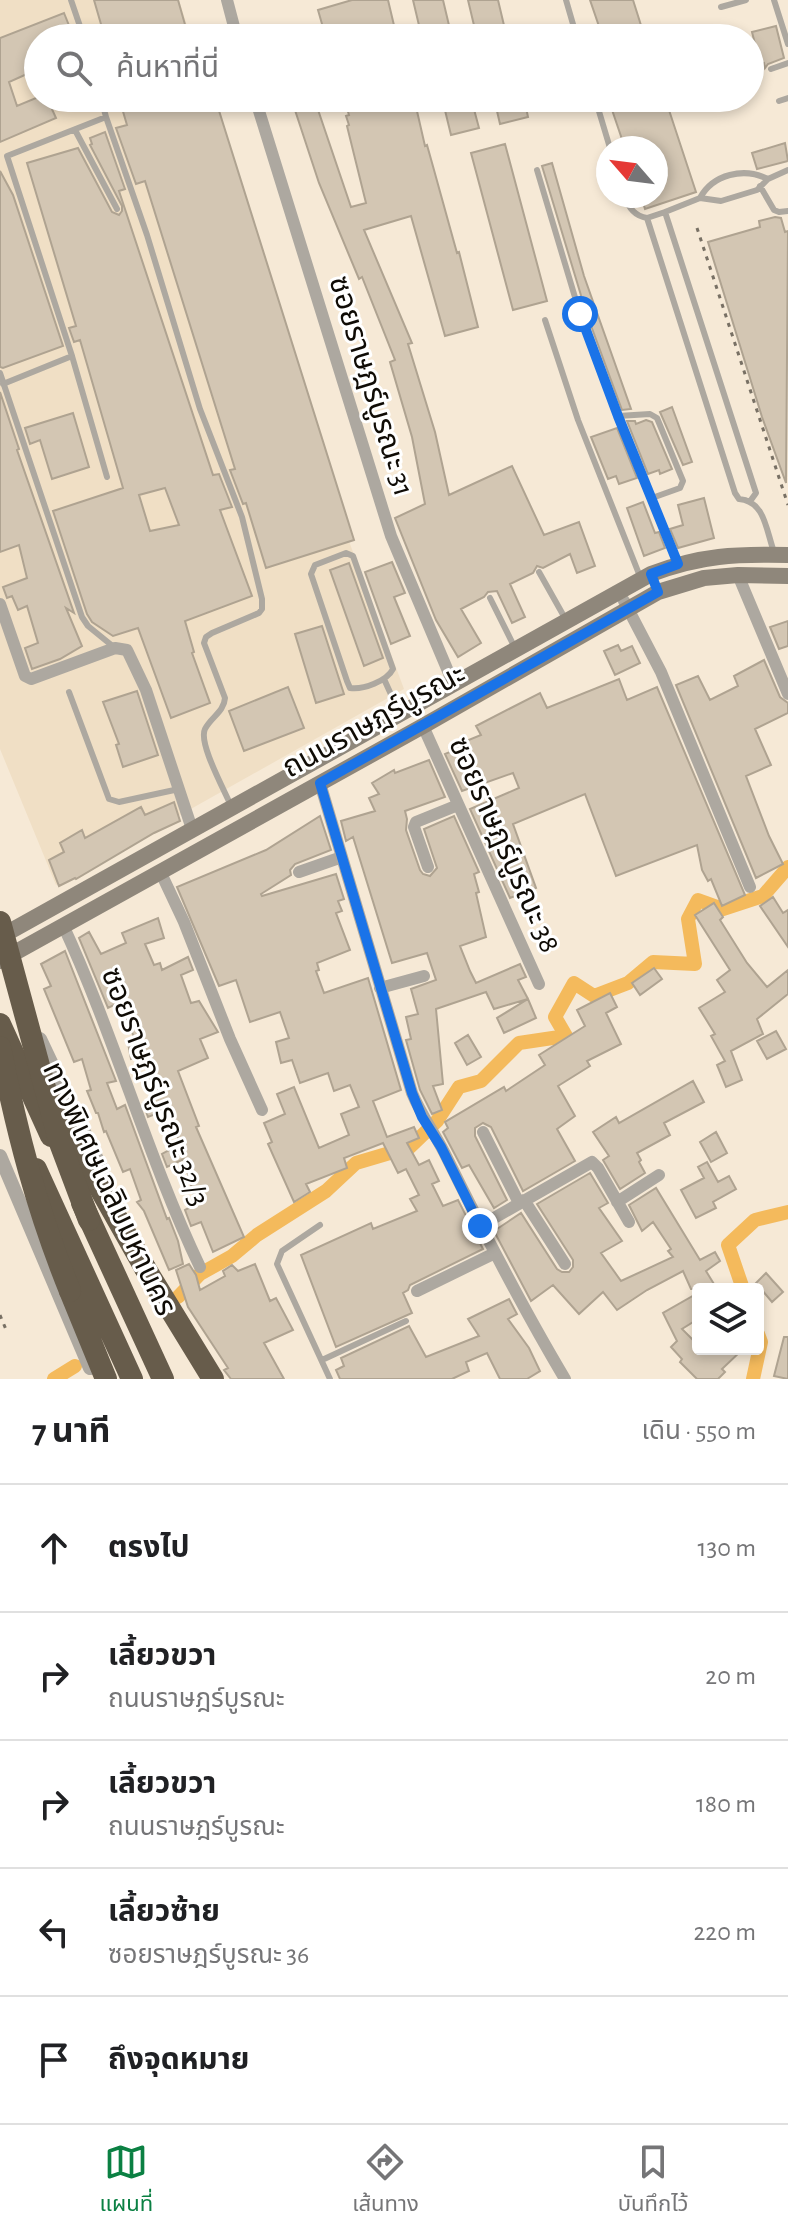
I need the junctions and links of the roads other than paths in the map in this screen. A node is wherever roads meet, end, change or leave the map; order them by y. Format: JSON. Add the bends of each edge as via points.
{"nodes":[{"id":1,"x":71,"y":0,"type":"edge"},
{"id":2,"x":227,"y":0,"type":"edge"},
{"id":3,"x":566,"y":0,"type":"edge"},
{"id":4,"x":746,"y":0,"type":"edge"},
{"id":5,"x":774,"y":0,"type":"edge"},
{"id":6,"x":721,"y":7,"type":"dead end"},
{"id":7,"x":79,"y":24,"type":"edge"},
{"id":8,"x":233,"y":24,"type":"edge"},
{"id":9,"x":573,"y":24,"type":"edge"},
{"id":10,"x":788,"y":44,"type":"edge"},
{"id":11,"x":788,"y":63,"type":"edge"},
{"id":12,"x":771,"y":69,"type":"dead end"},
{"id":13,"x":788,"y":98,"type":"edge"},
{"id":14,"x":779,"y":101,"type":"dead end"},
{"id":15,"x":105,"y":112,"type":"edge"},
{"id":16,"x":259,"y":112,"type":"edge"},
{"id":17,"x":599,"y":112,"type":"edge"},
{"id":18,"x":106,"y":117,"type":"junction"},
{"id":19,"x":75,"y":130,"type":"junction"},
{"id":20,"x":606,"y":136,"type":"edge"},
{"id":21,"x":3,"y":157,"type":"edge"},
{"id":22,"x":537,"y":170,"type":"dead end"},
{"id":23,"x":788,"y":170,"type":"edge"},
{"id":24,"x":768,"y":179,"type":"junction"},
{"id":25,"x":760,"y":186,"type":"junction"},
{"id":26,"x":700,"y":198,"type":"junction"},
{"id":27,"x":631,"y":208,"type":"edge"},
{"id":28,"x":117,"y":209,"type":"dead end"},
{"id":29,"x":788,"y":211,"type":"edge"},
{"id":30,"x":665,"y":212,"type":"junction"},
{"id":31,"x":647,"y":218,"type":"junction"},
{"id":32,"x":545,"y":320,"type":"dead end"},
{"id":33,"x":72,"y":356,"type":"junction"},
{"id":34,"x":0,"y":373,"type":"edge"},
{"id":35,"x":3,"y":384,"type":"junction"},
{"id":36,"x":618,"y":416,"type":"junction"},
{"id":37,"x":107,"y":477,"type":"dead end"},
{"id":38,"x":652,"y":498,"type":"junction"},
{"id":39,"x":751,"y":500,"type":"junction"},
{"id":40,"x":781,"y":555,"type":"edge"},
{"id":41,"x":678,"y":564,"type":"junction"},
{"id":42,"x":539,"y":572,"type":"dead end"},
{"id":43,"x":738,"y":575,"type":"junction"},
{"id":44,"x":788,"y":576,"type":"edge"},
{"id":45,"x":646,"y":577,"type":"junction"},
{"id":46,"x":619,"y":591,"type":"junction"},
{"id":47,"x":658,"y":592,"type":"junction"},
{"id":48,"x":490,"y":598,"type":"dead end"},
{"id":49,"x":0,"y":604,"type":"edge"},
{"id":50,"x":628,"y":609,"type":"junction"},
{"id":51,"x":566,"y":620,"type":"junction"},
{"id":52,"x":115,"y":648,"type":"junction"},
{"id":53,"x":515,"y":648,"type":"junction"},
{"id":54,"x":384,"y":679,"type":"junction"},
{"id":55,"x":453,"y":683,"type":"junction"},
{"id":56,"x":69,"y":692,"type":"dead end"},
{"id":57,"x":788,"y":694,"type":"edge"},
{"id":58,"x":400,"y":713,"type":"junction"},
{"id":59,"x":423,"y":726,"type":"junction"},
{"id":60,"x":320,"y":783,"type":"junction"},
{"id":61,"x":179,"y":789,"type":"junction"},
{"id":62,"x":458,"y":805,"type":"junction"},
{"id":63,"x":231,"y":806,"type":"junction"},
{"id":64,"x":192,"y":829,"type":"junction"},
{"id":65,"x":342,"y":857,"type":"junction"},
{"id":66,"x":428,"y":867,"type":"dead end"},
{"id":67,"x":160,"y":871,"type":"junction"},
{"id":68,"x":299,"y":872,"type":"dead end"},
{"id":69,"x":750,"y":887,"type":"dead end"},
{"id":70,"x":0,"y":922,"type":"edge"},
{"id":71,"x":63,"y":925,"type":"junction"},
{"id":72,"x":0,"y":937,"type":"edge"},
{"id":73,"x":1,"y":960,"type":"edge"},
{"id":74,"x":424,"y":976,"type":"dead end"},
{"id":75,"x":539,"y":984,"type":"dead end"},
{"id":76,"x":380,"y":988,"type":"junction"},
{"id":77,"x":0,"y":1024,"type":"edge"},
{"id":78,"x":0,"y":1044,"type":"edge"},
{"id":79,"x":41,"y":1071,"type":"junction"},
{"id":80,"x":0,"y":1092,"type":"edge"},
{"id":81,"x":262,"y":1110,"type":"dead end"},
{"id":82,"x":483,"y":1132,"type":"dead end"},
{"id":83,"x":0,"y":1156,"type":"edge"},
{"id":84,"x":659,"y":1175,"type":"dead end"},
{"id":85,"x":521,"y":1202,"type":"junction"},
{"id":86,"x":617,"y":1202,"type":"junction"},
{"id":87,"x":89,"y":1220,"type":"dead end"},
{"id":88,"x":629,"y":1222,"type":"dead end"},
{"id":89,"x":320,"y":1225,"type":"dead end"},
{"id":90,"x":480,"y":1226,"type":"junction"},
{"id":91,"x":65,"y":1231,"type":"dead end"},
{"id":92,"x":495,"y":1253,"type":"junction"},
{"id":93,"x":565,"y":1264,"type":"dead end"},
{"id":94,"x":200,"y":1267,"type":"dead end"},
{"id":95,"x":417,"y":1291,"type":"dead end"},
{"id":96,"x":406,"y":1321,"type":"dead end"},
{"id":97,"x":322,"y":1360,"type":"junction"},
{"id":98,"x":95,"y":1379,"type":"edge"},
{"id":99,"x":106,"y":1379,"type":"edge"},
{"id":100,"x":132,"y":1379,"type":"edge"},
{"id":101,"x":163,"y":1379,"type":"edge"},
{"id":102,"x":199,"y":1379,"type":"edge"},
{"id":103,"x":213,"y":1379,"type":"edge"},
{"id":104,"x":330,"y":1379,"type":"edge"},
{"id":105,"x":565,"y":1379,"type":"edge"}],
"edges":[{"from":1,"to":7,"type":"lane"},
{"from":2,"to":8,"type":"street"},
{"from":3,"to":9,"type":"lane"},
{"from":4,"to":6,"type":"lane"},
{"from":5,"to":10,"type":"lane"},
{"from":11,"to":12,"type":"lane"},
{"from":13,"to":14,"type":"lane"},
{"from":15,"to":18,"type":"lane"},
{"from":16,"to":55,"type":"street","name":"ซอยราษฎร์บูรณะ 31","via":[[391,536]]},
{"from":17,"to":20,"type":"lane"},
{"from":18,"to":19,"type":"lane"},
{"from":18,"to":63,"type":"lane","via":[[200,409],[242,517],[262,599],[259,613],[212,633],[204,643],[225,705],[206,727],[203,741]]},
{"from":19,"to":21,"type":"lane"},
{"from":19,"to":28,"type":"lane"},
{"from":21,"to":33,"type":"lane"},
{"from":22,"to":36,"type":"lane","via":[[580,314]]},
{"from":23,"to":24,"type":"lane"},
{"from":24,"to":25,"type":"lane"},
{"from":24,"to":26,"type":"lane","via":[[744,172],[719,178]]},
{"from":25,"to":26,"type":"lane","via":[[721,201]]},
{"from":25,"to":29,"type":"lane","via":[[774,210]]},
{"from":26,"to":30,"type":"lane"},
{"from":27,"to":31,"type":"lane"},
{"from":30,"to":31,"type":"lane"},
{"from":30,"to":39,"type":"lane","via":[[756,493]]},
{"from":31,"to":39,"type":"lane","via":[[735,493]]},
{"from":32,"to":45,"type":"lane","via":[[578,420]]},
{"from":33,"to":35,"type":"lane"},
{"from":33,"to":37,"type":"lane"},
{"from":34,"to":35,"type":"lane"},
{"from":35,"to":52,"type":"lane","via":[[82,617]]},
{"from":36,"to":38,"type":"lane"},
{"from":36,"to":38,"type":"lane","via":[[657,418],[683,481],[680,488]]},
{"from":38,"to":41,"type":"lane"},
{"from":39,"to":40,"type":"lane"},
{"from":40,"to":41,"type":"main road","name":"ถนนราษฎร์บูรณะ","via":[[713,556]]},
{"from":41,"to":45,"type":"main road","name":"ถนนราษฎร์บูรณะ"},
{"from":42,"to":51,"type":"lane"},
{"from":43,"to":44,"type":"main road","name":"ถนนราษฎร์บูรณะ"},
{"from":43,"to":47,"type":"main road","name":"ถนนราษฎร์บูรณะ","via":[[704,578]]},
{"from":43,"to":57,"type":"street"},
{"from":45,"to":46,"type":"main road","name":"ถนนราษฎร์บูรณะ"},
{"from":45,"to":47,"type":"main road"},
{"from":46,"to":50,"type":"street"},
{"from":46,"to":51,"type":"main road","name":"ถนนราษฎร์บูรณะ"},
{"from":47,"to":50,"type":"main road","name":"ถนนราษฎร์บูรณะ"},
{"from":48,"to":53,"type":"lane"},
{"from":49,"to":52,"type":"street","via":[[27,678]]},
{"from":50,"to":59,"type":"main road","name":"ถนนราษฎร์บูรณะ"},
{"from":50,"to":69,"type":"street","via":[[661,672]]},
{"from":51,"to":53,"type":"main road","name":"ถนนราษฎร์บูรณะ"},
{"from":52,"to":61,"type":"street","via":[[131,655]]},
{"from":53,"to":55,"type":"main road","name":"ถนนราษฎร์บูรณะ"},
{"from":54,"to":54,"type":"lane","via":[[350,688],[311,574],[315,565],[346,553],[353,556],[392,665]]},
{"from":54,"to":58,"type":"lane"},
{"from":55,"to":58,"type":"main road","name":"ถนนราษฎร์บูรณะ"},
{"from":56,"to":61,"type":"lane","via":[[109,799],[119,802]]},
{"from":58,"to":63,"type":"main road","name":"ถนนราษฎร์บูรณะ"},
{"from":59,"to":60,"type":"main road","name":"ถนนราษฎร์บูรณะ"},
{"from":59,"to":62,"type":"street","name":"ซอยราษฎร์บูรณะ 38"},
{"from":60,"to":65,"type":"street"},
{"from":60,"to":67,"type":"main road","name":"ถนนราษฎร์บูรณะ"},
{"from":61,"to":64,"type":"street"},
{"from":62,"to":66,"type":"street","via":[[416,822]]},
{"from":62,"to":75,"type":"street","name":"ซอยราษฎร์บูรณะ 38"},
{"from":63,"to":64,"type":"main road","name":"ถนนราษฎร์บูรณะ"},
{"from":64,"to":72,"type":"main road","name":"ถนนราษฎร์บูรณะ"},
{"from":65,"to":68,"type":"street"},
{"from":65,"to":76,"type":"street"},
{"from":67,"to":71,"type":"main road","name":"ถนนราษฎร์บูรณะ"},
{"from":67,"to":81,"type":"street"},
{"from":70,"to":79,"type":"highway","bridge":true},
{"from":71,"to":73,"type":"main road","name":"ถนนราษฎร์บูรณะ"},
{"from":71,"to":94,"type":"street","name":"ซอยราษฎร์บูรณะ 32/3"},
{"from":73,"to":102,"type":"street"},
{"from":74,"to":76,"type":"street"},
{"from":76,"to":90,"type":"street","via":[[412,1093]]},
{"from":77,"to":101,"type":"highway","name":"ทางพิเศษเฉลิมมหานคร","bridge":true},
{"from":78,"to":91,"type":"highway","bridge":true},
{"from":78,"to":99,"type":"highway","bridge":true,"via":[[33,1191]]},
{"from":79,"to":87,"type":"highway","bridge":true},
{"from":79,"to":103,"type":"highway","bridge":true,"via":[[111,1210]]},
{"from":80,"to":100,"type":"highway","name":"ทางพิเศษเฉลิมมหานคร","bridge":true},
{"from":82,"to":85,"type":"street"},
{"from":83,"to":98,"type":"street"},
{"from":84,"to":86,"type":"street"},
{"from":85,"to":86,"type":"street","via":[[592,1162]]},
{"from":85,"to":90,"type":"street"},
{"from":85,"to":93,"type":"street"},
{"from":86,"to":88,"type":"street"},
{"from":89,"to":97,"type":"lane","via":[[282,1251],[277,1264]]},
{"from":90,"to":92,"type":"street"},
{"from":92,"to":95,"type":"street"},
{"from":92,"to":105,"type":"street"},
{"from":96,"to":97,"type":"lane"},
{"from":97,"to":104,"type":"lane"}]}
